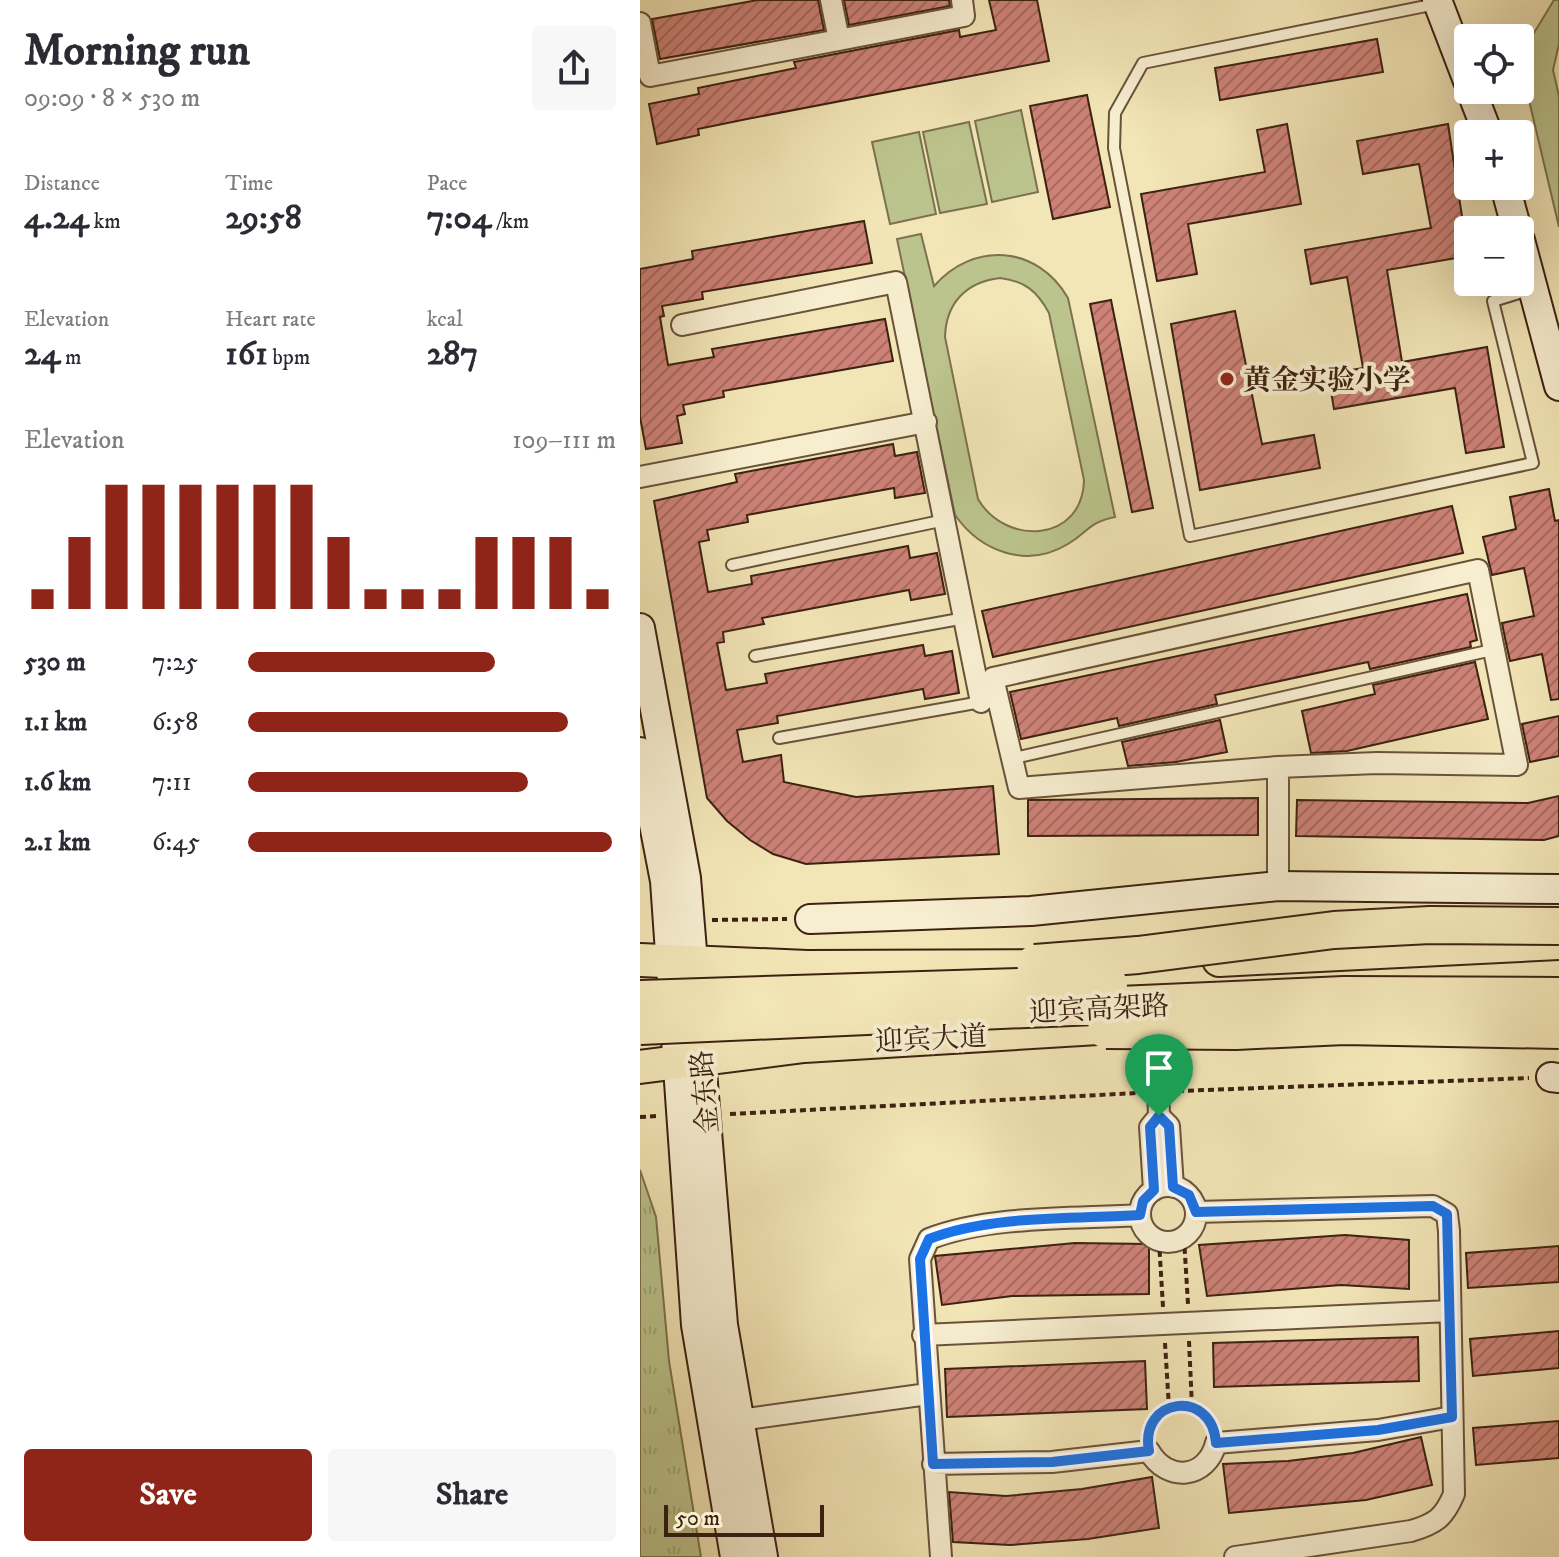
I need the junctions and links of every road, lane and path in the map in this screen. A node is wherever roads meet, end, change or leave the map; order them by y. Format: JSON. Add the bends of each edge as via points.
{"nodes":[{"id":1,"x":831,"y":0,"type":"edge"},
{"id":2,"x":962,"y":0,"type":"edge"},
{"id":3,"x":1438,"y":2,"type":"edge"},
{"id":4,"x":640,"y":23,"type":"edge"},
{"id":5,"x":839,"y":40,"type":"junction"},
{"id":6,"x":1454,"y":44,"type":"edge"},
{"id":7,"x":1534,"y":288,"type":"edge"},
{"id":8,"x":1509,"y":296,"type":"edge"},
{"id":9,"x":682,"y":325,"type":"dead end"},
{"id":10,"x":1559,"y":386,"type":"edge"},
{"id":11,"x":926,"y":422,"type":"junction"},
{"id":12,"x":640,"y":477,"type":"edge"},
{"id":13,"x":947,"y":520,"type":"junction"},
{"id":14,"x":732,"y":565,"type":"dead end"},
{"id":15,"x":965,"y":618,"type":"junction"},
{"id":16,"x":640,"y":628,"type":"edge"},
{"id":17,"x":1492,"y":650,"type":"junction"},
{"id":18,"x":755,"y":656,"type":"dead end"},
{"id":19,"x":981,"y":702,"type":"joint"},
{"id":20,"x":779,"y":738,"type":"dead end"},
{"id":21,"x":640,"y":752,"type":"edge"},
{"id":22,"x":1010,"y":759,"type":"junction"},
{"id":23,"x":1278,"y":767,"type":"junction"},
{"id":24,"x":1278,"y":886,"type":"junction"},
{"id":25,"x":1559,"y":889,"type":"edge"},
{"id":26,"x":810,"y":919,"type":"joint"},
{"id":27,"x":689,"y":921,"type":"junction"},
{"id":28,"x":1559,"y":926,"type":"edge"},
{"id":29,"x":1559,"y":943,"type":"edge"},
{"id":30,"x":673,"y":970,"type":"edge"},
{"id":31,"x":1559,"y":975,"type":"edge"},
{"id":32,"x":1559,"y":996,"type":"edge"},
{"id":33,"x":640,"y":999,"type":"edge"},
{"id":34,"x":801,"y":1022,"type":"junction"},
{"id":35,"x":1156,"y":1025,"type":"junction"},
{"id":36,"x":640,"y":1026,"type":"edge"},
{"id":37,"x":1344,"y":1026,"type":"junction"},
{"id":38,"x":1559,"y":1030,"type":"edge"},
{"id":39,"x":1559,"y":1041,"type":"edge"},
{"id":40,"x":689,"y":1061,"type":"junction"},
{"id":41,"x":640,"y":1067,"type":"edge"},
{"id":42,"x":1556,"y":1067,"type":"edge"},
{"id":43,"x":1164,"y":1188,"type":"junction"},
{"id":44,"x":1196,"y":1212,"type":"junction"},
{"id":45,"x":1140,"y":1215,"type":"junction"},
{"id":46,"x":1450,"y":1311,"type":"junction"},
{"id":47,"x":923,"y":1335,"type":"junction"},
{"id":48,"x":928,"y":1394,"type":"junction"},
{"id":49,"x":1452,"y":1417,"type":"junction"},
{"id":50,"x":740,"y":1420,"type":"junction"},
{"id":51,"x":1216,"y":1443,"type":"junction"},
{"id":52,"x":1149,"y":1451,"type":"junction"},
{"id":53,"x":933,"y":1464,"type":"junction"},
{"id":54,"x":735,"y":1557,"type":"edge"},
{"id":55,"x":763,"y":1557,"type":"edge"},
{"id":56,"x":941,"y":1557,"type":"edge"},
{"id":57,"x":1235,"y":1557,"type":"edge"}],
"edges":[{"from":1,"to":5,"type":"street"},
{"from":2,"to":5,"type":"street","via":[[964,16]]},
{"from":3,"to":6,"type":"street"},
{"from":3,"to":8,"type":"lane","via":[[1143,63],[1115,113],[1114,148],[1190,536],[1533,463],[1493,301]]},
{"from":4,"to":5,"type":"street","via":[[650,76]]},
{"from":7,"to":10,"type":"street"},
{"from":9,"to":11,"type":"street","via":[[896,282]]},
{"from":11,"to":12,"type":"street"},
{"from":11,"to":13,"type":"street"},
{"from":13,"to":14,"type":"lane"},
{"from":13,"to":15,"type":"street"},
{"from":15,"to":18,"type":"lane"},
{"from":15,"to":19,"type":"street"},
{"from":16,"to":27,"type":"street","name":"金东路","via":[[686,878]]},
{"from":17,"to":22,"type":"lane"},
{"from":17,"to":22,"type":"street","via":[[1478,570],[993,678]]},
{"from":17,"to":23,"type":"street","via":[[1517,765]]},
{"from":19,"to":20,"type":"lane"},
{"from":21,"to":30,"type":"street","name":"金东路","via":[[665,881]]},
{"from":22,"to":23,"type":"street","via":[[1019,788]]},
{"from":23,"to":24,"type":"street"},
{"from":24,"to":25,"type":"street"},
{"from":24,"to":26,"type":"street","via":[[1031,911]]},
{"from":26,"to":27,"type":"path"},
{"from":27,"to":30,"type":"street","name":"金东路"},
{"from":28,"to":30,"type":"highway","bridge":true,"via":[[1334,930],[1138,955]]},
{"from":29,"to":30,"type":"main road","via":[[1098,965]]},
{"from":30,"to":31,"type":"highway","name":"迎宾高架路","bridge":true},
{"from":30,"to":33,"type":"highway","name":"迎宾高架路","bridge":true},
{"from":30,"to":40,"type":"street","name":"金东路"},
{"from":32,"to":34,"type":"highway","name":"迎宾高架路","bridge":true,"via":[[1344,995]]},
{"from":34,"to":36,"type":"highway","name":"迎宾高架路","bridge":true},
{"from":34,"to":37,"type":"highway","bridge":true,"via":[[1075,1030]]},
{"from":35,"to":39,"type":"main road","name":"迎宾大道"},
{"from":35,"to":40,"type":"main road","name":"迎宾大道","via":[[804,1046]]},
{"from":35,"to":43,"type":"street","via":[[1159,1116],[1150,1127]]},
{"from":37,"to":38,"type":"highway","bridge":true},
{"from":37,"to":42,"type":"highway","bridge":true},
{"from":40,"to":41,"type":"main road","name":"迎宾大道"},
{"from":40,"to":50,"type":"street","name":"金东路","via":[[710,1168],[723,1325]]},
{"from":40,"to":54,"type":"street","name":"金东路","via":[[682,1166],[696,1325]]},
{"from":43,"to":44,"type":"street","via":[[1189,1195]]},
{"from":43,"to":45,"type":"street","via":[[1143,1201]]},
{"from":44,"to":45,"type":"street","via":[[1190,1233],[1168,1242],[1152,1237]]},
{"from":44,"to":46,"type":"street","via":[[1433,1206],[1447,1214]]},
{"from":45,"to":47,"type":"street","via":[[979,1226],[929,1239],[920,1259]]},
{"from":46,"to":47,"type":"street"},
{"from":46,"to":49,"type":"street"},
{"from":47,"to":48,"type":"street"},
{"from":48,"to":50,"type":"street"},
{"from":48,"to":53,"type":"street"},
{"from":49,"to":51,"type":"street","via":[[1378,1430]]},
{"from":49,"to":57,"type":"street","via":[[1454,1494],[1446,1515],[1432,1525]]},
{"from":50,"to":55,"type":"street","name":"金东路"},
{"from":51,"to":52,"type":"street","via":[[1207,1463],[1186,1474],[1163,1469]]},
{"from":51,"to":52,"type":"path","via":[[1211,1421],[1180,1405],[1153,1421]]},
{"from":52,"to":53,"type":"street","via":[[1052,1462]]},
{"from":53,"to":56,"type":"street"}]}
